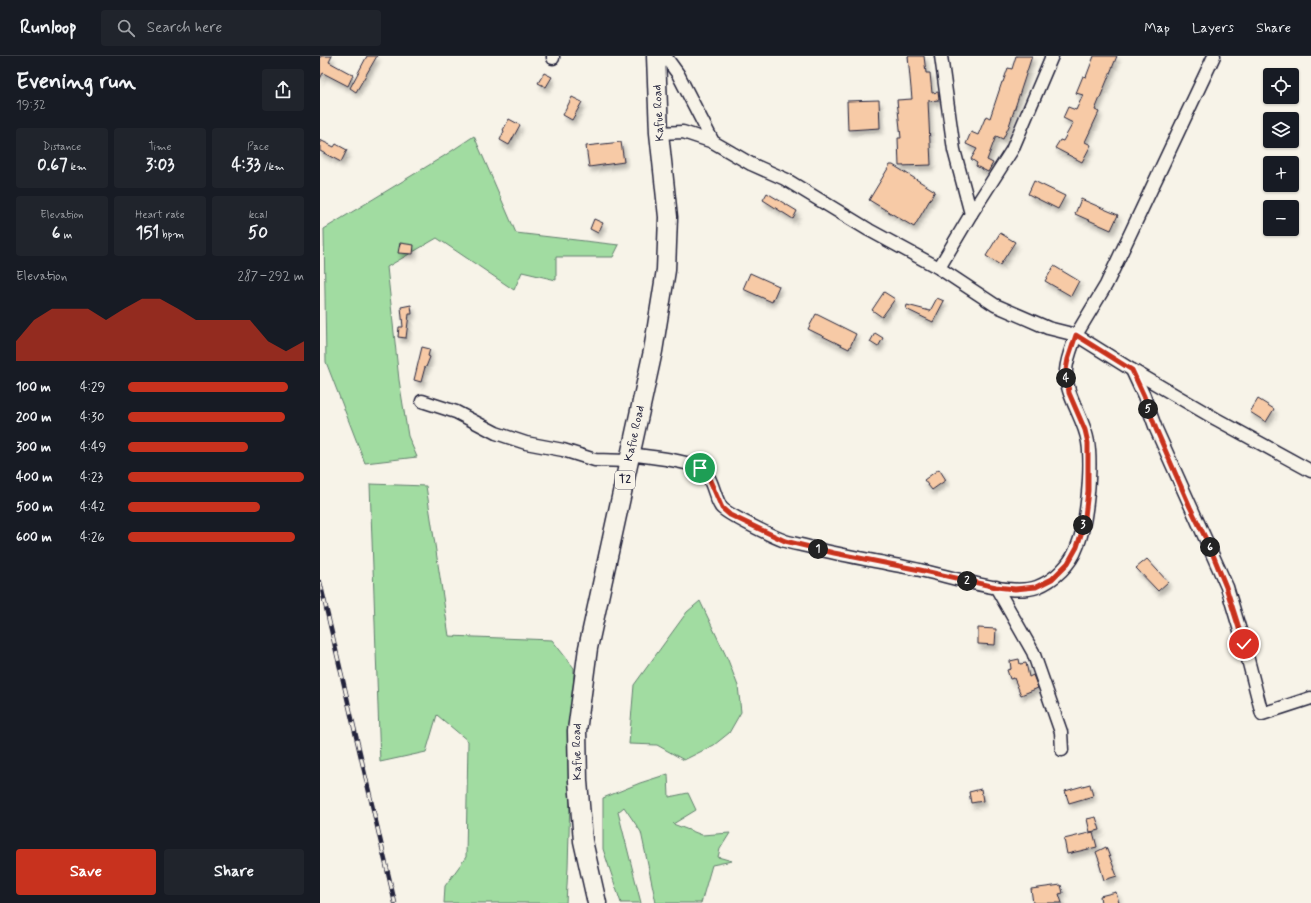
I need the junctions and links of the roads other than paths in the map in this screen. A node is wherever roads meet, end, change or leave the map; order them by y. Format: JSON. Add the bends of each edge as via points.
{"nodes":[{"id":1,"x":656,"y":56,"type":"edge"},
{"id":2,"x":665,"y":56,"type":"edge"},
{"id":3,"x":941,"y":56,"type":"edge"},
{"id":4,"x":1052,"y":56,"type":"edge"},
{"id":5,"x":1214,"y":56,"type":"edge"},
{"id":6,"x":659,"y":133,"type":"junction"},
{"id":7,"x":713,"y":142,"type":"junction"},
{"id":8,"x":971,"y":214,"type":"junction"},
{"id":9,"x":939,"y":268,"type":"junction"},
{"id":10,"x":1076,"y":335,"type":"junction"},
{"id":11,"x":1132,"y":370,"type":"junction"},
{"id":12,"x":422,"y":401,"type":"dead end"},
{"id":13,"x":630,"y":458,"type":"junction"},
{"id":14,"x":1311,"y":471,"type":"edge"},
{"id":15,"x":996,"y":587,"type":"junction"},
{"id":16,"x":1311,"y":698,"type":"edge"},
{"id":17,"x":1062,"y":750,"type":"dead end"},
{"id":18,"x":597,"y":903,"type":"edge"}],
"edges":[{"from":1,"to":6,"type":"highway","name":"Kafue Road","number":"T2"},
{"from":2,"to":7,"type":"street","via":[[678,74]]},
{"from":3,"to":8,"type":"street","via":[[954,150]]},
{"from":4,"to":8,"type":"street","via":[[1012,150]]},
{"from":5,"to":10,"type":"street","via":[[1113,272]]},
{"from":6,"to":7,"type":"street","via":[[683,132]]},
{"from":6,"to":13,"type":"highway","name":"Kafue Road","number":"T2","via":[[668,218],[666,270],[654,351]]},
{"from":7,"to":9,"type":"street","via":[[751,164],[785,179],[869,230]]},
{"from":8,"to":9,"type":"street"},
{"from":9,"to":10,"type":"street","via":[[995,305],[1048,328]]},
{"from":10,"to":11,"type":"street"},
{"from":10,"to":15,"type":"street","via":[[1066,370],[1069,393],[1088,443],[1088,491],[1084,525],[1077,547],[1068,563],[1052,579],[1036,587]]},
{"from":11,"to":14,"type":"street"},
{"from":11,"to":16,"type":"street","via":[[1226,587],[1262,714]]},
{"from":12,"to":13,"type":"street","via":[[456,412],[496,433],[526,444],[562,450],[595,460]]},
{"from":13,"to":15,"type":"street","via":[[687,463],[700,468],[708,476],[722,508],[730,515],[785,541]]},
{"from":13,"to":18,"type":"highway","name":"Kafue Road","number":"T2","via":[[588,648],[578,731],[578,781],[583,841]]},
{"from":15,"to":17,"type":"street","via":[[1034,652],[1061,732]]}]}
